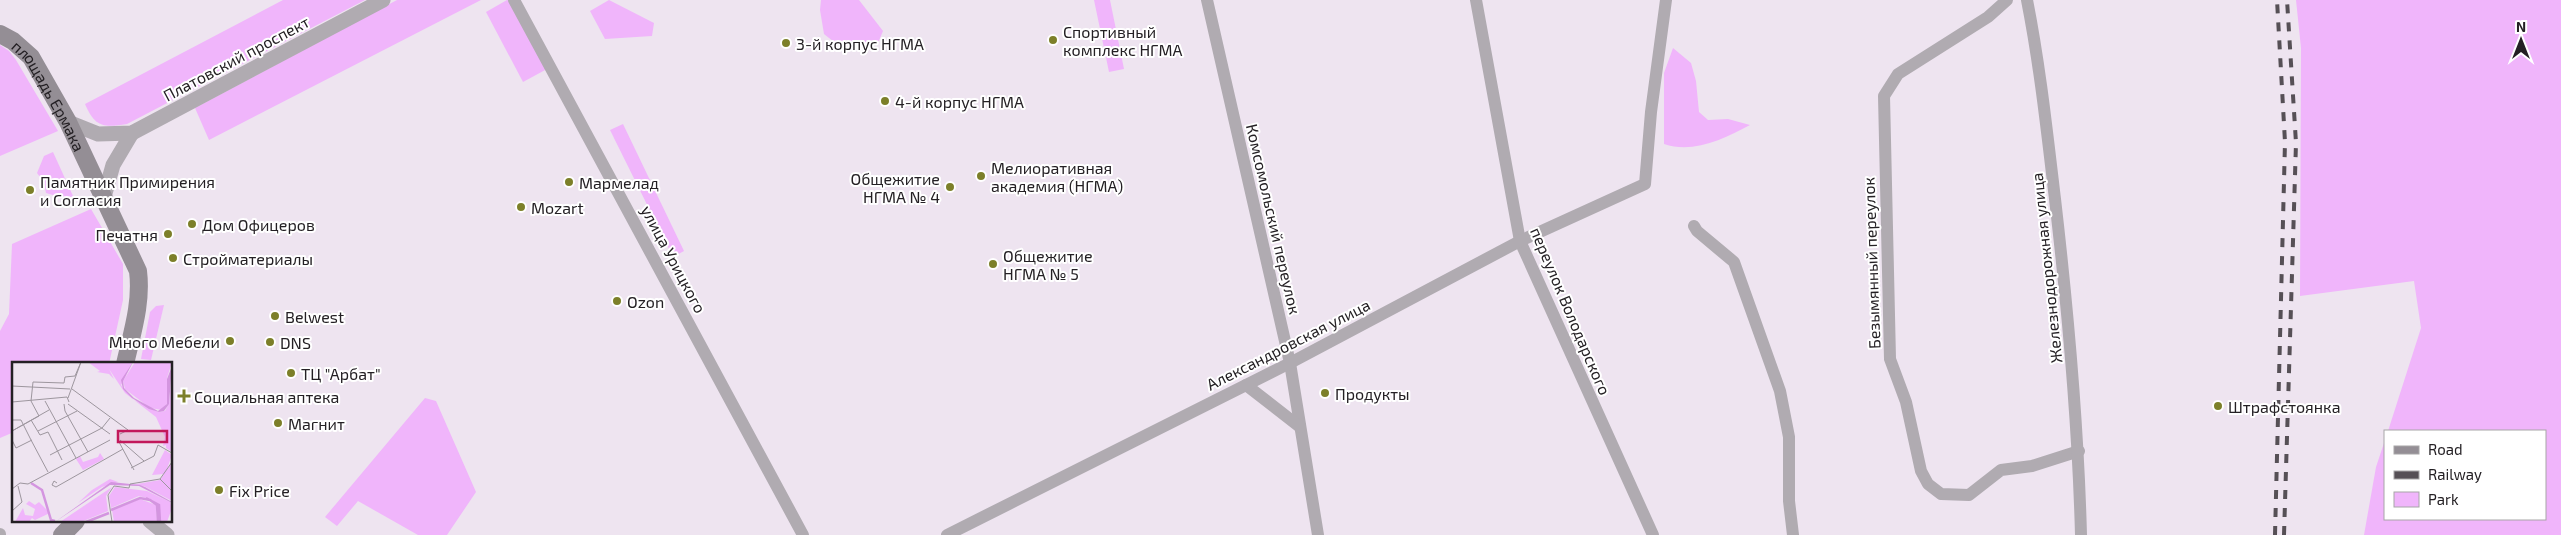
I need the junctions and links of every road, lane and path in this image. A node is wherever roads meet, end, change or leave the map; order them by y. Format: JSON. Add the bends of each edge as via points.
{"nodes":[{"id":1,"x":383,"y":0,"type":"edge"},
{"id":2,"x":514,"y":0,"type":"edge"},
{"id":3,"x":1206,"y":0,"type":"edge"},
{"id":4,"x":1476,"y":0,"type":"edge"},
{"id":5,"x":1666,"y":0,"type":"edge"},
{"id":6,"x":2007,"y":0,"type":"edge"},
{"id":7,"x":2027,"y":0,"type":"edge"},
{"id":8,"x":0,"y":34,"type":"edge"},
{"id":9,"x":68,"y":122,"type":"junction"},
{"id":10,"x":132,"y":133,"type":"junction"},
{"id":11,"x":104,"y":197,"type":"junction"},
{"id":12,"x":1694,"y":226,"type":"dead end"},
{"id":13,"x":1520,"y":242,"type":"junction"},
{"id":14,"x":125,"y":362,"type":"edge"},
{"id":15,"x":1290,"y":363,"type":"junction"},
{"id":16,"x":1246,"y":385,"type":"junction"},
{"id":17,"x":1300,"y":427,"type":"junction"},
{"id":18,"x":2079,"y":452,"type":"junction"},
{"id":19,"x":75,"y":522,"type":"edge"},
{"id":20,"x":151,"y":522,"type":"edge"},
{"id":21,"x":62,"y":535,"type":"edge"},
{"id":22,"x":167,"y":535,"type":"edge"},
{"id":23,"x":803,"y":535,"type":"edge"},
{"id":24,"x":947,"y":535,"type":"edge"},
{"id":25,"x":1318,"y":535,"type":"edge"},
{"id":26,"x":1654,"y":535,"type":"edge"},
{"id":27,"x":1793,"y":535,"type":"edge"},
{"id":28,"x":2081,"y":535,"type":"edge"}],
"edges":[{"from":1,"to":10,"type":"street","name":"Платовский проспект"},
{"from":2,"to":23,"type":"street","name":"улица Урицкого"},
{"from":3,"to":15,"type":"street","name":"Комсомольский переулок"},
{"from":4,"to":13,"type":"street","name":"переулок Володарского"},
{"from":5,"to":13,"type":"street","name":"Александровская улица","via":[[1645,184]]},
{"from":6,"to":18,"type":"street","name":"Безымянный переулок","via":[[1988,17],[1898,74],[1884,96],[1890,360],[1906,402],[1920,472],[1928,484],[1942,494],[1969,495],[2001,470],[2032,466]]},
{"from":7,"to":18,"type":"street","name":"Железнодорожная улица","via":[[2040,68],[2068,310]]},
{"from":8,"to":9,"type":"main road","name":"площадь Ермака","via":[[31,57]]},
{"from":9,"to":10,"type":"street","name":"Платовский проспект","via":[[98,134]]},
{"from":9,"to":11,"type":"main road","name":"площадь Ермака"},
{"from":10,"to":11,"type":"street","via":[[113,165]]},
{"from":11,"to":14,"type":"main road","name":"площадь Ермака","via":[[138,271],[140,287]]},
{"from":12,"to":27,"type":"street","via":[[1734,262],[1780,391],[1790,437]]},
{"from":13,"to":15,"type":"street","name":"Александровская улица"},
{"from":13,"to":26,"type":"street","name":"переулок Володарского"},
{"from":15,"to":16,"type":"street","name":"Александровская улица"},
{"from":15,"to":17,"type":"street","name":"Комсомольский переулок"},
{"from":16,"to":17,"type":"street"},
{"from":16,"to":24,"type":"street","name":"Александровская улица"},
{"from":17,"to":25,"type":"street","name":"Комсомольский переулок"},
{"from":18,"to":28,"type":"street","name":"Железнодорожная улица"},
{"from":19,"to":21,"type":"main road"},
{"from":20,"to":22,"type":"street"}]}
